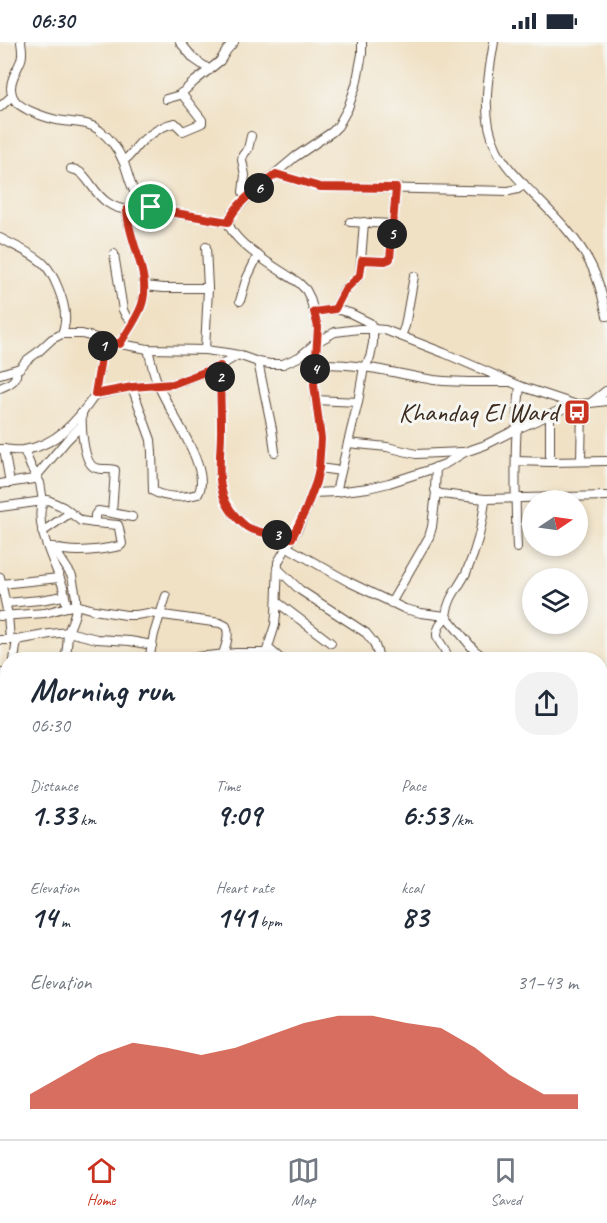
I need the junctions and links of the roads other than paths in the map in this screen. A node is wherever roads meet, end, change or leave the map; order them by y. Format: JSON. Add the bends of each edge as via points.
{"nodes":[{"id":1,"x":21,"y":42,"type":"edge"},
{"id":2,"x":180,"y":42,"type":"edge"},
{"id":3,"x":234,"y":42,"type":"edge"},
{"id":4,"x":362,"y":42,"type":"edge"},
{"id":5,"x":494,"y":42,"type":"edge"},
{"id":6,"x":210,"y":70,"type":"junction"},
{"id":7,"x":182,"y":93,"type":"junction"},
{"id":8,"x":12,"y":96,"type":"junction"},
{"id":9,"x":166,"y":99,"type":"dead end"},
{"id":10,"x":0,"y":107,"type":"edge"},
{"id":11,"x":251,"y":136,"type":"dead end"},
{"id":12,"x":123,"y":161,"type":"junction"},
{"id":13,"x":71,"y":169,"type":"dead end"},
{"id":14,"x":276,"y":174,"type":"junction"},
{"id":15,"x":524,"y":184,"type":"junction"},
{"id":16,"x":396,"y":188,"type":"junction"},
{"id":17,"x":246,"y":199,"type":"junction"},
{"id":18,"x":151,"y":207,"type":"junction"},
{"id":19,"x":127,"y":210,"type":"junction"},
{"id":20,"x":228,"y":222,"type":"junction"},
{"id":21,"x":350,"y":222,"type":"dead end"},
{"id":22,"x":364,"y":222,"type":"junction"},
{"id":23,"x":393,"y":224,"type":"junction"},
{"id":24,"x":0,"y":238,"type":"edge"},
{"id":25,"x":206,"y":247,"type":"dead end"},
{"id":26,"x":114,"y":254,"type":"dead end"},
{"id":27,"x":258,"y":255,"type":"junction"},
{"id":28,"x":362,"y":260,"type":"junction"},
{"id":29,"x":414,"y":276,"type":"dead end"},
{"id":30,"x":145,"y":286,"type":"junction"},
{"id":31,"x":208,"y":288,"type":"junction"},
{"id":32,"x":240,"y":301,"type":"dead end"},
{"id":33,"x":335,"y":309,"type":"junction"},
{"id":34,"x":314,"y":312,"type":"junction"},
{"id":35,"x":607,"y":316,"type":"edge"},
{"id":36,"x":133,"y":321,"type":"junction"},
{"id":37,"x":373,"y":329,"type":"junction"},
{"id":38,"x":62,"y":334,"type":"junction"},
{"id":39,"x":401,"y":336,"type":"junction"},
{"id":40,"x":104,"y":340,"type":"junction"},
{"id":41,"x":317,"y":342,"type":"junction"},
{"id":42,"x":120,"y":344,"type":"junction"},
{"id":43,"x":148,"y":349,"type":"junction"},
{"id":44,"x":205,"y":350,"type":"junction"},
{"id":45,"x":238,"y":355,"type":"junction"},
{"id":46,"x":258,"y":362,"type":"junction"},
{"id":47,"x":316,"y":365,"type":"junction"},
{"id":48,"x":220,"y":366,"type":"junction"},
{"id":49,"x":364,"y":367,"type":"junction"},
{"id":50,"x":16,"y":370,"type":"junction"},
{"id":51,"x":0,"y":374,"type":"edge"},
{"id":52,"x":515,"y":384,"type":"junction"},
{"id":53,"x":158,"y":385,"type":"junction"},
{"id":54,"x":132,"y":387,"type":"junction"},
{"id":55,"x":0,"y":388,"type":"edge"},
{"id":56,"x":607,"y":393,"type":"edge"},
{"id":57,"x":95,"y":394,"type":"junction"},
{"id":58,"x":315,"y":400,"type":"junction"},
{"id":59,"x":358,"y":402,"type":"junction"},
{"id":60,"x":578,"y":404,"type":"junction"},
{"id":61,"x":82,"y":414,"type":"junction"},
{"id":62,"x":550,"y":414,"type":"junction"},
{"id":63,"x":81,"y":426,"type":"junction"},
{"id":64,"x":517,"y":429,"type":"junction"},
{"id":65,"x":348,"y":443,"type":"junction"},
{"id":66,"x":2,"y":449,"type":"edge"},
{"id":67,"x":24,"y":450,"type":"junction"},
{"id":68,"x":275,"y":452,"type":"dead end"},
{"id":69,"x":465,"y":452,"type":"junction"},
{"id":70,"x":424,"y":455,"type":"junction"},
{"id":71,"x":607,"y":460,"type":"edge"},
{"id":72,"x":516,"y":461,"type":"junction"},
{"id":73,"x":581,"y":461,"type":"junction"},
{"id":74,"x":550,"y":462,"type":"junction"},
{"id":75,"x":436,"y":467,"type":"junction"},
{"id":76,"x":319,"y":468,"type":"junction"},
{"id":77,"x":341,"y":471,"type":"junction"},
{"id":78,"x":426,"y":471,"type":"junction"},
{"id":79,"x":36,"y":477,"type":"junction"},
{"id":80,"x":10,"y":483,"type":"junction"},
{"id":81,"x":0,"y":484,"type":"edge"},
{"id":82,"x":336,"y":492,"type":"junction"},
{"id":83,"x":436,"y":492,"type":"junction"},
{"id":84,"x":312,"y":493,"type":"junction"},
{"id":85,"x":607,"y":496,"type":"edge"},
{"id":86,"x":515,"y":498,"type":"junction"},
{"id":87,"x":522,"y":498,"type":"edge"},
{"id":88,"x":588,"y":498,"type":"edge"},
{"id":89,"x":485,"y":499,"type":"junction"},
{"id":90,"x":43,"y":501,"type":"junction"},
{"id":91,"x":0,"y":507,"type":"edge"},
{"id":92,"x":70,"y":513,"type":"junction"},
{"id":93,"x":112,"y":513,"type":"junction"},
{"id":94,"x":132,"y":517,"type":"dead end"},
{"id":95,"x":95,"y":523,"type":"junction"},
{"id":96,"x":42,"y":532,"type":"junction"},
{"id":97,"x":290,"y":542,"type":"junction"},
{"id":98,"x":50,"y":545,"type":"junction"},
{"id":99,"x":517,"y":548,"type":"dead end"},
{"id":100,"x":277,"y":568,"type":"junction"},
{"id":101,"x":59,"y":578,"type":"junction"},
{"id":102,"x":1,"y":585,"type":"edge"},
{"id":103,"x":64,"y":596,"type":"junction"},
{"id":104,"x":166,"y":596,"type":"dead end"},
{"id":105,"x":277,"y":602,"type":"junction"},
{"id":106,"x":6,"y":603,"type":"junction"},
{"id":107,"x":391,"y":603,"type":"junction"},
{"id":108,"x":71,"y":606,"type":"junction"},
{"id":109,"x":161,"y":614,"type":"junction"},
{"id":110,"x":4,"y":615,"type":"edge"},
{"id":111,"x":446,"y":616,"type":"junction"},
{"id":112,"x":68,"y":632,"type":"junction"},
{"id":113,"x":9,"y":640,"type":"edge"},
{"id":114,"x":331,"y":643,"type":"dead end"},
{"id":115,"x":152,"y":645,"type":"junction"},
{"id":116,"x":67,"y":652,"type":"edge"},
{"id":117,"x":151,"y":652,"type":"edge"},
{"id":118,"x":224,"y":652,"type":"edge"},
{"id":119,"x":267,"y":652,"type":"edge"},
{"id":120,"x":377,"y":652,"type":"edge"},
{"id":121,"x":445,"y":652,"type":"edge"},
{"id":122,"x":476,"y":652,"type":"edge"}],
"edges":[{"from":1,"to":8,"type":"street","via":[[22,59],[14,74]]},
{"from":2,"to":6,"type":"street"},
{"from":3,"to":6,"type":"street"},
{"from":4,"to":14,"type":"street","via":[[357,85],[343,120]]},
{"from":5,"to":15,"type":"street","via":[[486,86],[488,121],[497,150]]},
{"from":6,"to":7,"type":"street"},
{"from":7,"to":9,"type":"street"},
{"from":7,"to":12,"type":"street","via":[[202,123],[183,131],[175,123],[167,125],[142,141]]},
{"from":8,"to":10,"type":"street"},
{"from":8,"to":12,"type":"street","via":[[26,109],[96,128]]},
{"from":11,"to":17,"type":"street","via":[[242,160]]},
{"from":12,"to":18,"type":"street","via":[[135,193]]},
{"from":13,"to":19,"type":"street","via":[[80,171],[103,200]]},
{"from":14,"to":16,"type":"street","via":[[320,187]]},
{"from":14,"to":17,"type":"street"},
{"from":15,"to":16,"type":"street","via":[[509,191]]},
{"from":15,"to":35,"type":"street","via":[[587,256]]},
{"from":16,"to":23,"type":"street"},
{"from":17,"to":20,"type":"street"},
{"from":18,"to":19,"type":"street"},
{"from":18,"to":20,"type":"street"},
{"from":19,"to":30,"type":"street"},
{"from":20,"to":27,"type":"street","via":[[239,240]]},
{"from":21,"to":22,"type":"street"},
{"from":22,"to":23,"type":"street"},
{"from":22,"to":28,"type":"street"},
{"from":23,"to":28,"type":"street","via":[[390,259]]},
{"from":24,"to":38,"type":"street","via":[[47,267],[65,310]]},
{"from":25,"to":31,"type":"street"},
{"from":26,"to":36,"type":"street","via":[[123,310]]},
{"from":27,"to":32,"type":"street"},
{"from":27,"to":34,"type":"street","via":[[306,290]]},
{"from":28,"to":33,"type":"street","via":[[360,275],[345,290]]},
{"from":29,"to":39,"type":"street"},
{"from":30,"to":31,"type":"street"},
{"from":30,"to":36,"type":"street"},
{"from":31,"to":44,"type":"street"},
{"from":33,"to":34,"type":"street"},
{"from":33,"to":37,"type":"street","via":[[370,323]]},
{"from":34,"to":41,"type":"street"},
{"from":36,"to":42,"type":"street"},
{"from":37,"to":39,"type":"street"},
{"from":37,"to":41,"type":"street","via":[[335,332]]},
{"from":37,"to":49,"type":"street","via":[[370,358]]},
{"from":38,"to":40,"type":"street"},
{"from":38,"to":50,"type":"street"},
{"from":39,"to":52,"type":"street"},
{"from":40,"to":42,"type":"street"},
{"from":40,"to":57,"type":"street"},
{"from":41,"to":46,"type":"street","via":[[283,364]]},
{"from":41,"to":47,"type":"street"},
{"from":42,"to":43,"type":"street"},
{"from":43,"to":44,"type":"street"},
{"from":43,"to":53,"type":"street"},
{"from":44,"to":45,"type":"street"},
{"from":45,"to":46,"type":"street"},
{"from":45,"to":48,"type":"street"},
{"from":46,"to":68,"type":"street"},
{"from":47,"to":49,"type":"street"},
{"from":47,"to":58,"type":"street"},
{"from":48,"to":53,"type":"street","via":[[173,384]]},
{"from":48,"to":97,"type":"street","via":[[219,463],[224,501],[247,527]]},
{"from":49,"to":52,"type":"street","via":[[455,382]]},
{"from":49,"to":59,"type":"street"},
{"from":50,"to":51,"type":"street"},
{"from":50,"to":55,"type":"street","via":[[15,379]]},
{"from":52,"to":60,"type":"street"},
{"from":52,"to":64,"type":"street"},
{"from":53,"to":54,"type":"street"},
{"from":53,"to":54,"type":"street","via":[[199,466],[198,494],[173,496],[153,491],[151,440]]},
{"from":54,"to":57,"type":"street"},
{"from":56,"to":60,"type":"street","via":[[592,403]]},
{"from":57,"to":61,"type":"street"},
{"from":58,"to":59,"type":"street"},
{"from":58,"to":76,"type":"street","via":[[321,439]]},
{"from":59,"to":65,"type":"street"},
{"from":60,"to":62,"type":"street"},
{"from":60,"to":73,"type":"street"},
{"from":61,"to":63,"type":"street"},
{"from":61,"to":67,"type":"street","via":[[52,441]]},
{"from":62,"to":64,"type":"street"},
{"from":62,"to":74,"type":"street"},
{"from":63,"to":79,"type":"street"},
{"from":63,"to":93,"type":"street","via":[[91,465],[115,470]]},
{"from":64,"to":69,"type":"street"},
{"from":64,"to":72,"type":"street"},
{"from":65,"to":70,"type":"street"},
{"from":65,"to":77,"type":"street"},
{"from":66,"to":67,"type":"street"},
{"from":66,"to":80,"type":"street"},
{"from":67,"to":79,"type":"street"},
{"from":69,"to":70,"type":"street"},
{"from":69,"to":75,"type":"street"},
{"from":70,"to":78,"type":"street"},
{"from":71,"to":73,"type":"street"},
{"from":72,"to":74,"type":"street"},
{"from":72,"to":86,"type":"street"},
{"from":73,"to":74,"type":"street"},
{"from":75,"to":78,"type":"street"},
{"from":75,"to":83,"type":"street"},
{"from":76,"to":77,"type":"street"},
{"from":76,"to":84,"type":"street"},
{"from":77,"to":82,"type":"street"},
{"from":78,"to":82,"type":"street","via":[[389,483]]},
{"from":79,"to":80,"type":"street"},
{"from":79,"to":90,"type":"street"},
{"from":80,"to":81,"type":"street"},
{"from":82,"to":84,"type":"street"},
{"from":83,"to":89,"type":"street"},
{"from":83,"to":107,"type":"street","via":[[429,537]]},
{"from":84,"to":97,"type":"street"},
{"from":85,"to":88,"type":"street"},
{"from":86,"to":87,"type":"street"},
{"from":86,"to":89,"type":"street"},
{"from":86,"to":99,"type":"street"},
{"from":89,"to":111,"type":"street","via":[[477,545],[450,598]]},
{"from":90,"to":91,"type":"street"},
{"from":90,"to":92,"type":"street","via":[[58,504]]},
{"from":90,"to":96,"type":"street"},
{"from":92,"to":95,"type":"street","via":[[81,521]]},
{"from":92,"to":96,"type":"street"},
{"from":93,"to":94,"type":"street"},
{"from":93,"to":95,"type":"street","via":[[98,512]]},
{"from":95,"to":98,"type":"street","via":[[118,525],[121,545],[91,550]]},
{"from":96,"to":98,"type":"street"},
{"from":97,"to":100,"type":"street"},
{"from":97,"to":107,"type":"street","via":[[349,582]]},
{"from":98,"to":101,"type":"street"},
{"from":98,"to":108,"type":"street","via":[[72,576]]},
{"from":100,"to":105,"type":"street"},
{"from":100,"to":120,"type":"street","via":[[300,590],[366,633]]},
{"from":101,"to":102,"type":"street"},
{"from":101,"to":103,"type":"street"},
{"from":102,"to":106,"type":"street"},
{"from":103,"to":106,"type":"street"},
{"from":103,"to":108,"type":"street"},
{"from":104,"to":109,"type":"street"},
{"from":105,"to":114,"type":"street"},
{"from":105,"to":119,"type":"street"},
{"from":106,"to":110,"type":"street"},
{"from":107,"to":111,"type":"street"},
{"from":108,"to":109,"type":"street","via":[[126,615]]},
{"from":108,"to":110,"type":"street","via":[[45,613]]},
{"from":108,"to":112,"type":"street","via":[[75,619]]},
{"from":109,"to":115,"type":"street"},
{"from":109,"to":118,"type":"street","via":[[224,624],[228,631]]},
{"from":110,"to":113,"type":"street"},
{"from":111,"to":121,"type":"street","via":[[436,634]]},
{"from":111,"to":122,"type":"street"},
{"from":112,"to":113,"type":"street"},
{"from":112,"to":115,"type":"street"},
{"from":112,"to":116,"type":"street"},
{"from":115,"to":117,"type":"street"}]}
